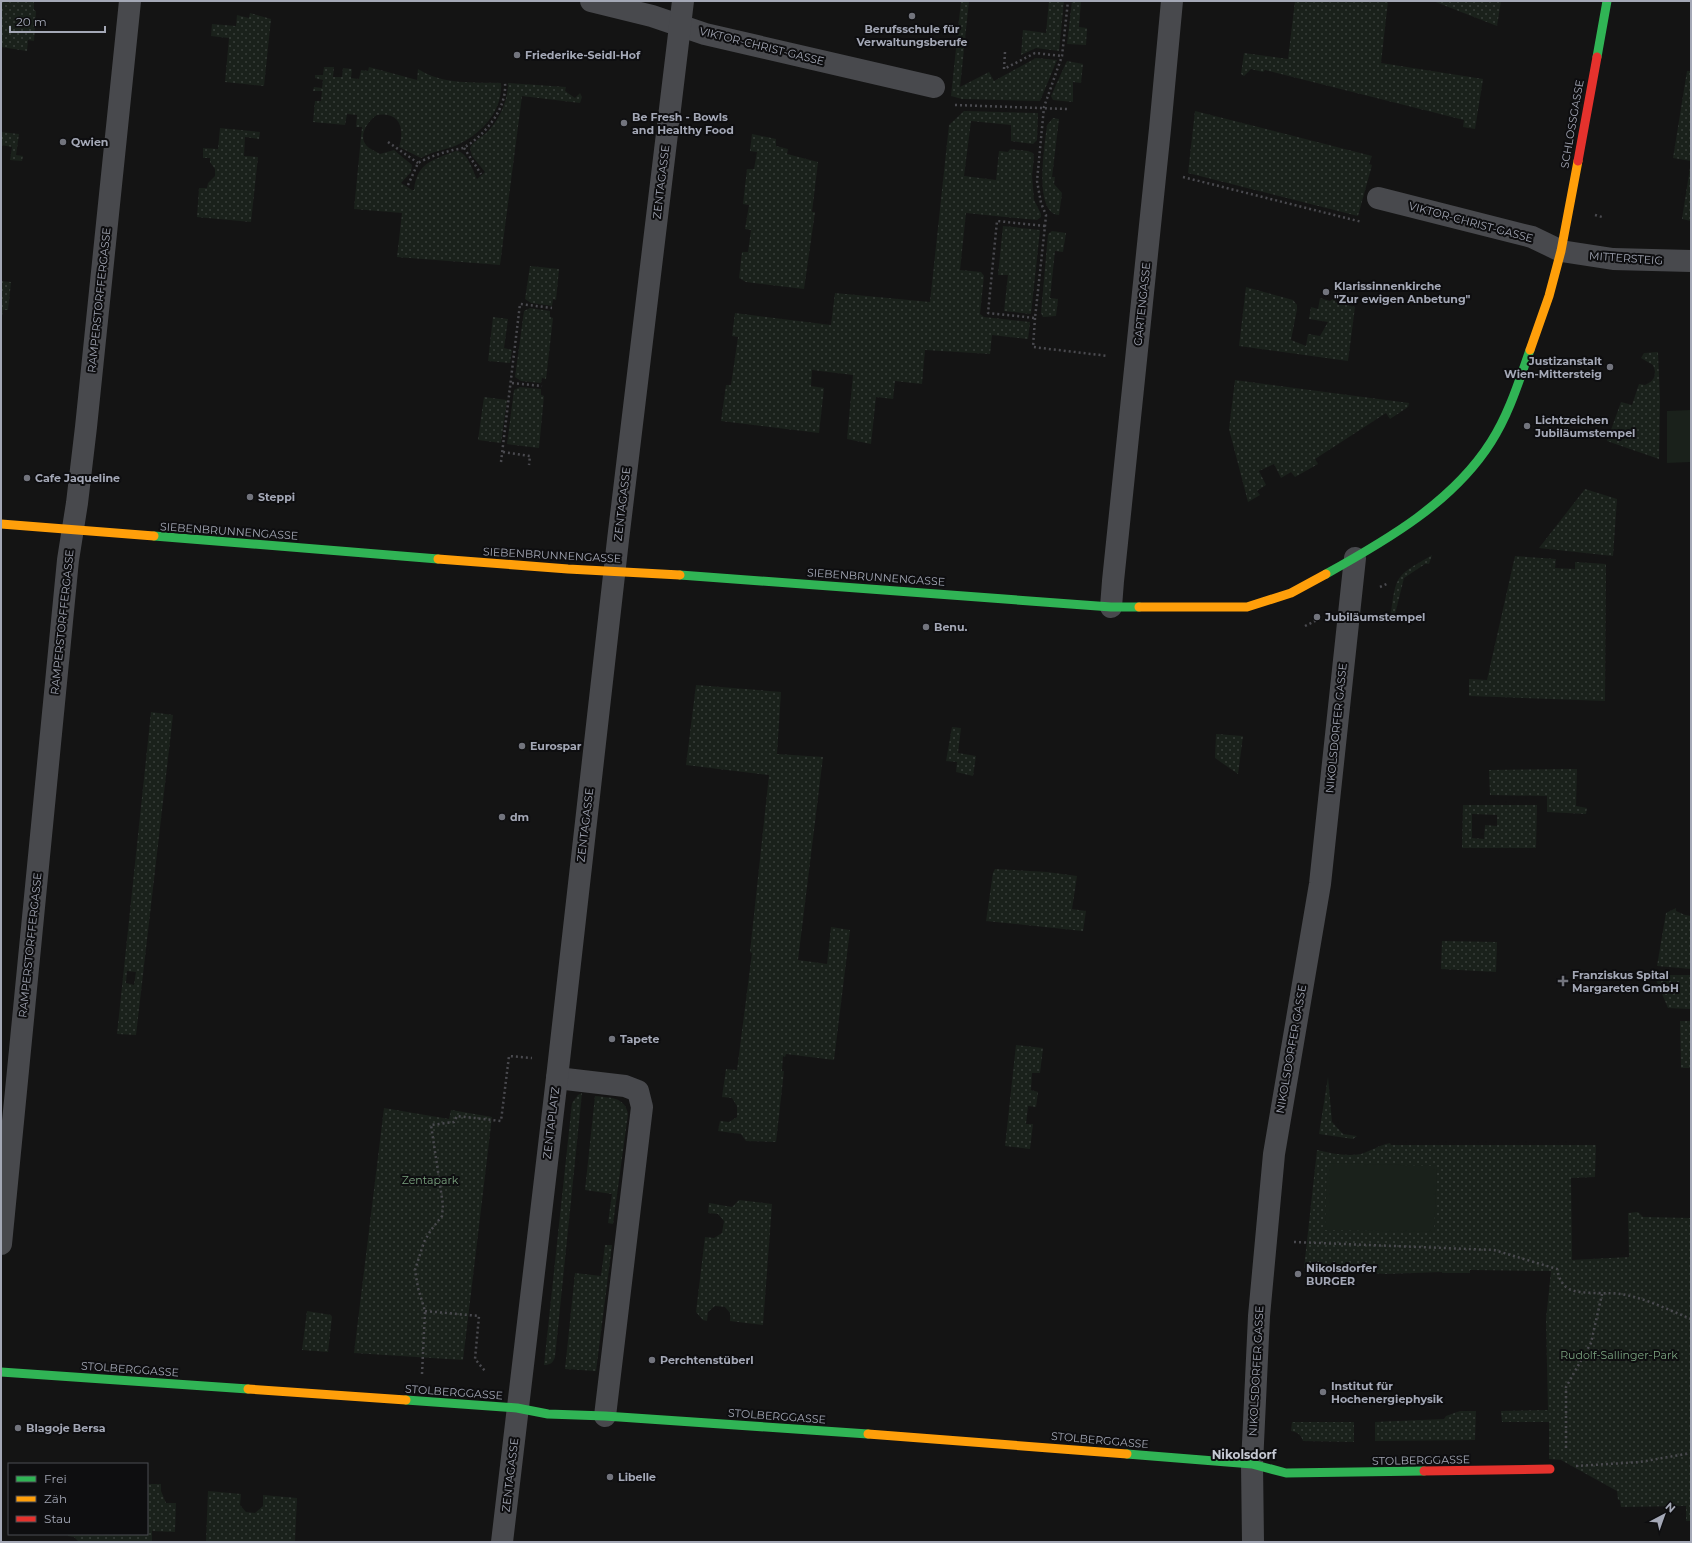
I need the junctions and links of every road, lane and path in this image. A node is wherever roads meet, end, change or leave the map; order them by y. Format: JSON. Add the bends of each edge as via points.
{"nodes":[{"id":1,"x":130,"y":1,"type":"edge"},
{"id":2,"x":591,"y":1,"type":"edge"},
{"id":3,"x":683,"y":1,"type":"edge"},
{"id":4,"x":1068,"y":1,"type":"edge"},
{"id":5,"x":1172,"y":1,"type":"edge"},
{"id":6,"x":1607,"y":1,"type":"edge"},
{"id":7,"x":680,"y":25,"type":"junction"},
{"id":8,"x":1005,"y":52,"type":"dead end"},
{"id":9,"x":1062,"y":56,"type":"junction"},
{"id":10,"x":505,"y":83,"type":"dead end"},
{"id":11,"x":934,"y":87,"type":"dead end"},
{"id":12,"x":954,"y":105,"type":"dead end"},
{"id":13,"x":1044,"y":107,"type":"junction"},
{"id":14,"x":1067,"y":109,"type":"dead end"},
{"id":15,"x":388,"y":142,"type":"dead end"},
{"id":16,"x":464,"y":148,"type":"junction"},
{"id":17,"x":418,"y":164,"type":"junction"},
{"id":18,"x":481,"y":174,"type":"dead end"},
{"id":19,"x":1183,"y":177,"type":"dead end"},
{"id":20,"x":408,"y":185,"type":"dead end"},
{"id":21,"x":1378,"y":198,"type":"dead end"},
{"id":22,"x":1362,"y":222,"type":"dead end"},
{"id":23,"x":1045,"y":226,"type":"junction"},
{"id":24,"x":1561,"y":252,"type":"junction"},
{"id":25,"x":1691,"y":261,"type":"edge"},
{"id":26,"x":552,"y":308,"type":"dead end"},
{"id":27,"x":1036,"y":318,"type":"junction"},
{"id":28,"x":1136,"y":359,"type":"junction"},
{"id":29,"x":512,"y":383,"type":"junction"},
{"id":30,"x":542,"y":386,"type":"dead end"},
{"id":31,"x":503,"y":452,"type":"junction"},
{"id":32,"x":502,"y":462,"type":"dead end"},
{"id":33,"x":529,"y":465,"type":"dead end"},
{"id":34,"x":1,"y":524,"type":"edge"},
{"id":35,"x":72,"y":531,"type":"junction"},
{"id":36,"x":1355,"y":558,"type":"junction"},
{"id":37,"x":615,"y":570,"type":"junction"},
{"id":38,"x":1111,"y":607,"type":"junction"},
{"id":39,"x":526,"y":1057,"type":"dead end"},
{"id":40,"x":557,"y":1078,"type":"junction"},
{"id":41,"x":1265,"y":1241,"type":"junction"},
{"id":42,"x":1,"y":1244,"type":"edge"},
{"id":43,"x":1602,"y":1294,"type":"junction"},
{"id":44,"x":425,"y":1311,"type":"junction"},
{"id":45,"x":1691,"y":1319,"type":"edge"},
{"id":46,"x":485,"y":1371,"type":"dead end"},
{"id":47,"x":1,"y":1372,"type":"edge"},
{"id":48,"x":421,"y":1378,"type":"dead end"},
{"id":49,"x":518,"y":1408,"type":"junction"},
{"id":50,"x":604,"y":1416,"type":"junction"},
{"id":51,"x":1691,"y":1454,"type":"edge"},
{"id":52,"x":1252,"y":1464,"type":"junction"},
{"id":53,"x":1567,"y":1467,"type":"junction"},
{"id":54,"x":1550,"y":1469,"type":"joint"},
{"id":55,"x":502,"y":1542,"type":"edge"},
{"id":56,"x":1253,"y":1542,"type":"edge"}],
"edges":[{"from":1,"to":35,"type":"street","name":"RAMPERSTORFFERGASSE","via":[[85,435]]},
{"from":2,"to":7,"type":"street","name":"VIKTOR-CHRIST-GASSE"},
{"from":3,"to":7,"type":"street","name":"ZENTAGASSE"},
{"from":4,"to":9,"type":"path"},
{"from":5,"to":28,"type":"street","name":"GARTENGASSE"},
{"from":6,"to":24,"type":"street","name":"SCHLOSSGASSE"},
{"from":7,"to":11,"type":"street","name":"VIKTOR-CHRIST-GASSE","via":[[721,38]]},
{"from":7,"to":37,"type":"street","name":"ZENTAGASSE"},
{"from":8,"to":9,"type":"path","via":[[1004,69],[1035,53]]},
{"from":9,"to":13,"type":"path"},
{"from":10,"to":16,"type":"path","via":[[504,97],[496,116],[478,137]]},
{"from":12,"to":13,"type":"path"},
{"from":13,"to":14,"type":"path"},
{"from":13,"to":23,"type":"path","via":[[1037,181],[1046,215]]},
{"from":15,"to":17,"type":"path"},
{"from":16,"to":17,"type":"path","via":[[429,158]]},
{"from":16,"to":18,"type":"path"},
{"from":17,"to":20,"type":"path"},
{"from":19,"to":22,"type":"path"},
{"from":21,"to":24,"type":"street","name":"VIKTOR-CHRIST-GASSE","via":[[1532,237]]},
{"from":23,"to":27,"type":"path"},
{"from":23,"to":27,"type":"path","via":[[997,221],[988,313]]},
{"from":24,"to":25,"type":"street","name":"MITTERSTEIG","via":[[1613,259]]},
{"from":24,"to":36,"type":"street","name":"SIEBENBRUNNENGASSE","via":[[1549,296],[1513,397],[1491,442],[1460,482],[1423,514]]},
{"from":26,"to":29,"type":"path","via":[[520,304]]},
{"from":27,"to":28,"type":"path","via":[[1033,347]]},
{"from":28,"to":38,"type":"street","name":"GARTENGASSE"},
{"from":29,"to":30,"type":"path"},
{"from":29,"to":31,"type":"path"},
{"from":31,"to":32,"type":"path"},
{"from":31,"to":33,"type":"path","via":[[530,456]]},
{"from":34,"to":35,"type":"street","name":"SIEBENBRUNNENGASSE"},
{"from":35,"to":37,"type":"street","name":"SIEBENBRUNNENGASSE","via":[[568,569]]},
{"from":35,"to":42,"type":"street","name":"RAMPERSTORFFERGASSE"},
{"from":36,"to":38,"type":"street","name":"SIEBENBRUNNENGASSE","via":[[1291,594],[1246,607]]},
{"from":36,"to":41,"type":"street","name":"NIKOLSDORFER GASSE","via":[[1320,884],[1274,1154]]},
{"from":37,"to":38,"type":"street","name":"SIEBENBRUNNENGASSE"},
{"from":37,"to":40,"type":"street","name":"ZENTAGASSE"},
{"from":39,"to":44,"type":"path","via":[[509,1056],[502,1121],[457,1116],[454,1122],[431,1125],[443,1205],[442,1216],[424,1242],[415,1270]]},
{"from":40,"to":49,"type":"street","name":"ZENTAPLATZ"},
{"from":40,"to":50,"type":"street","name":"ZENTAPLATZ","via":[[624,1086],[638,1092],[642,1108]]},
{"from":41,"to":43,"type":"path","via":[[1494,1250],[1557,1269],[1560,1282],[1570,1289]]},
{"from":41,"to":52,"type":"street","name":"NIKOLSDORFER GASSE"},
{"from":43,"to":45,"type":"path","via":[[1621,1294]]},
{"from":43,"to":53,"type":"path","via":[[1591,1343],[1566,1387]]},
{"from":44,"to":46,"type":"path","via":[[479,1316],[475,1359]]},
{"from":44,"to":48,"type":"path"},
{"from":47,"to":49,"type":"street","name":"STOLBERGGASSE"},
{"from":49,"to":50,"type":"street","name":"STOLBERGGASSE","via":[[548,1414]]},
{"from":49,"to":55,"type":"street","name":"ZENTAGASSE"},
{"from":50,"to":52,"type":"street","name":"STOLBERGGASSE"},
{"from":51,"to":53,"type":"path","via":[[1640,1462]]},
{"from":52,"to":54,"type":"street","name":"STOLBERGGASSE","via":[[1286,1473]]},
{"from":52,"to":56,"type":"street","name":"NIKOLSDORFER GASSE"},
{"from":53,"to":54,"type":"path"}]}
